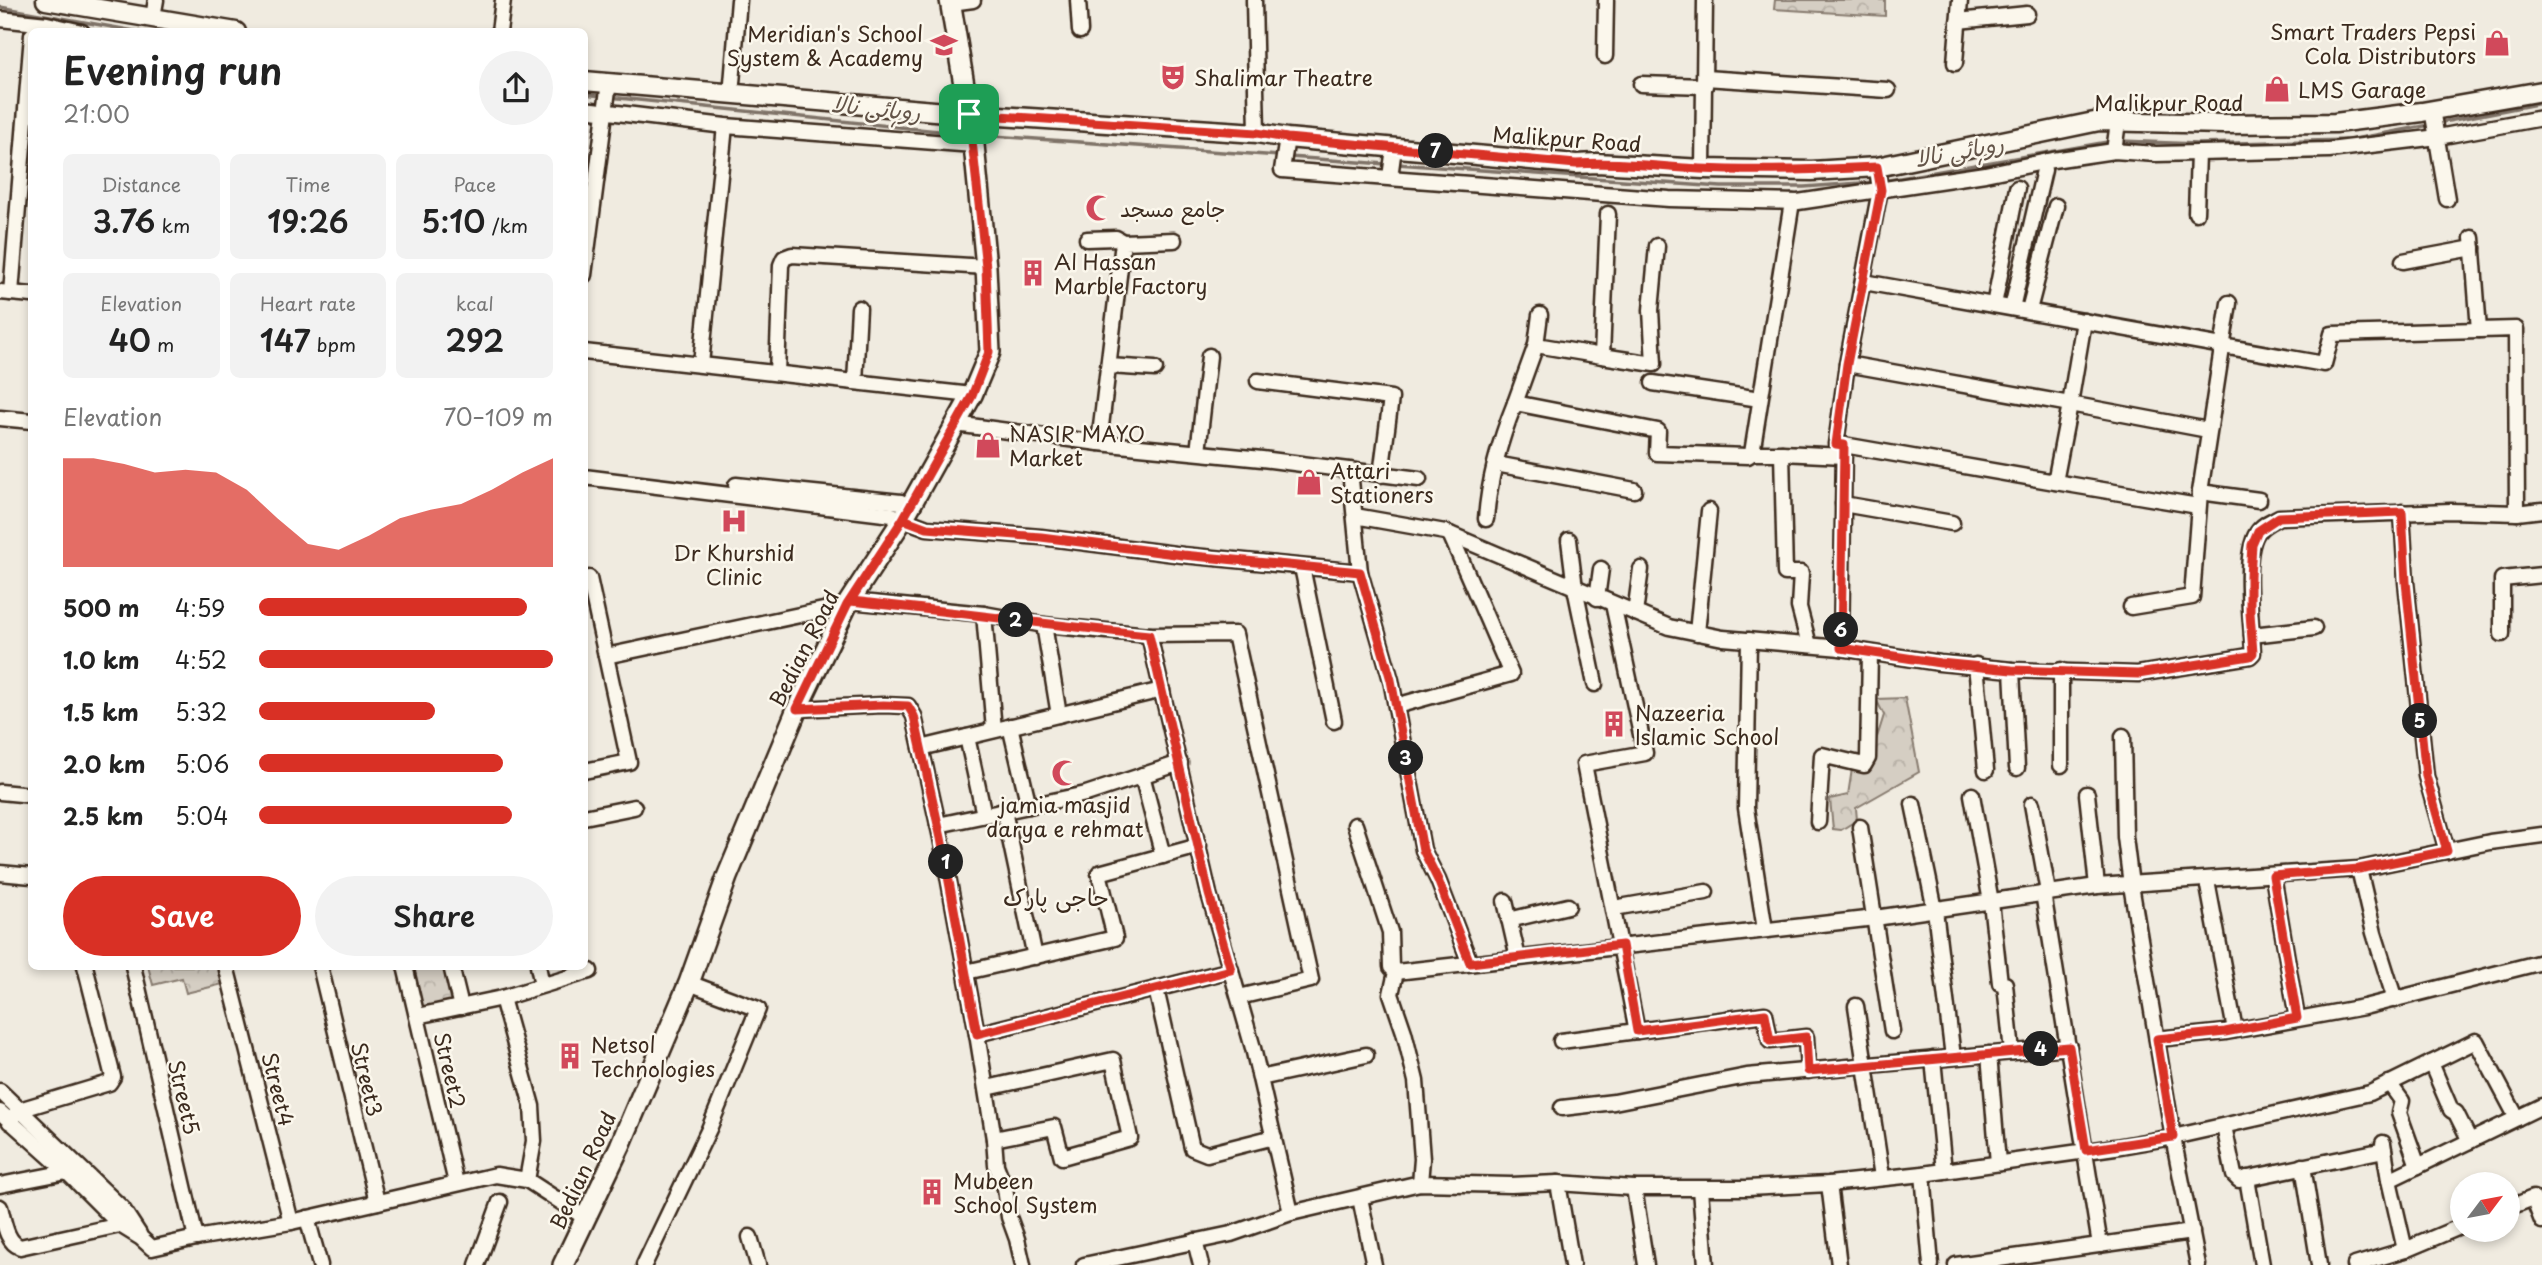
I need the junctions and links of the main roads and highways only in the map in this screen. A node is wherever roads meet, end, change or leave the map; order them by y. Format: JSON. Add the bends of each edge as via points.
{"nodes":[{"id":1,"x":950,"y":2,"type":"edge"},
{"id":2,"x":563,"y":1265,"type":"edge"}],
"edges":[{"from":1,"to":2,"type":"main road","name":"Bedian Road","via":[[972,130],[989,352],[972,396],[849,603],[797,709],[727,877],[689,983]]}]}
